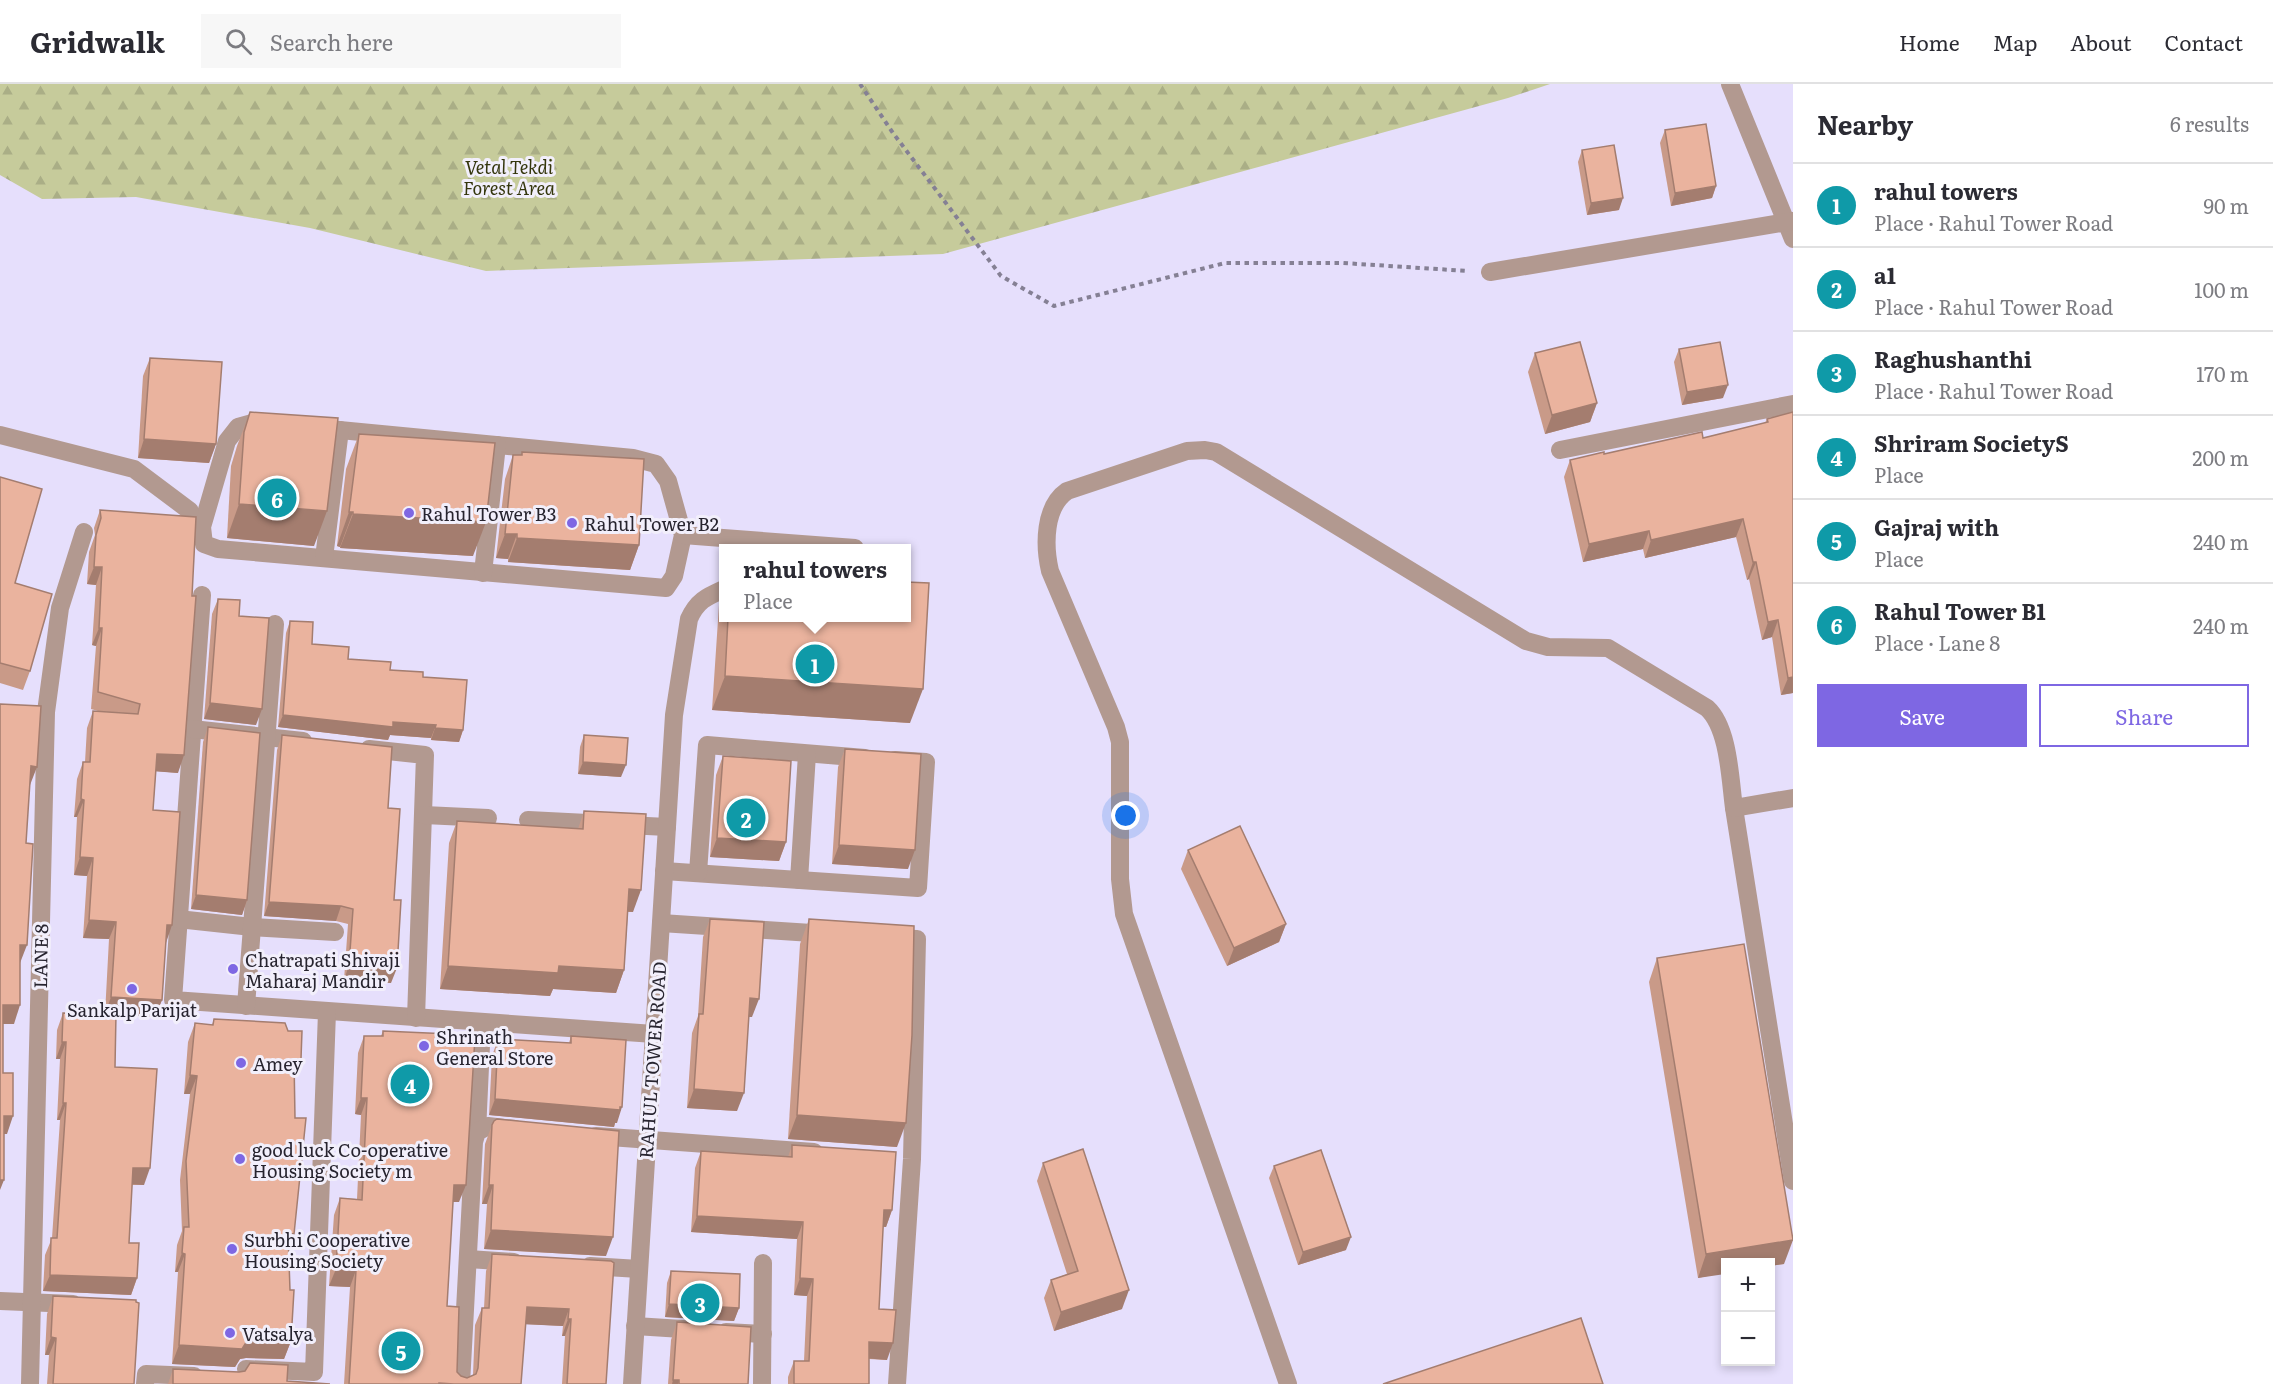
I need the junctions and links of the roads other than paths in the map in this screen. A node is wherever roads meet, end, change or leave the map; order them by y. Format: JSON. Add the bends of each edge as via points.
{"nodes":[{"id":1,"x":1730,"y":84,"type":"edge"},
{"id":2,"x":1790,"y":227,"type":"edge"},
{"id":3,"x":1490,"y":272,"type":"road end"},
{"id":4,"x":1793,"y":404,"type":"edge"},
{"id":5,"x":340,"y":430,"type":"junction"},
{"id":6,"x":0,"y":435,"type":"edge"},
{"id":7,"x":497,"y":445,"type":"junction"},
{"id":8,"x":1560,"y":450,"type":"dead end"},
{"id":9,"x":190,"y":511,"type":"dead end"},
{"id":10,"x":84,"y":532,"type":"dead end"},
{"id":11,"x":683,"y":535,"type":"junction"},
{"id":12,"x":794,"y":544,"type":"edge"},
{"id":13,"x":324,"y":558,"type":"junction"},
{"id":14,"x":483,"y":573,"type":"junction"},
{"id":15,"x":719,"y":591,"type":"edge"},
{"id":16,"x":202,"y":595,"type":"dead end"},
{"id":17,"x":275,"y":624,"type":"dead end"},
{"id":18,"x":192,"y":729,"type":"junction"},
{"id":19,"x":267,"y":737,"type":"junction"},
{"id":20,"x":324,"y":744,"type":"edge"},
{"id":21,"x":346,"y":746,"type":"edge"},
{"id":22,"x":807,"y":754,"type":"junction"},
{"id":23,"x":1793,"y":798,"type":"edge"},
{"id":24,"x":1734,"y":808,"type":"junction"},
{"id":25,"x":424,"y":815,"type":"junction"},
{"id":26,"x":488,"y":818,"type":"dead end"},
{"id":27,"x":528,"y":820,"type":"dead end"},
{"id":28,"x":667,"y":827,"type":"junction"},
{"id":29,"x":664,"y":871,"type":"junction"},
{"id":30,"x":698,"y":873,"type":"junction"},
{"id":31,"x":800,"y":880,"type":"junction"},
{"id":32,"x":178,"y":919,"type":"junction"},
{"id":33,"x":661,"y":923,"type":"junction"},
{"id":34,"x":252,"y":927,"type":"junction"},
{"id":35,"x":335,"y":932,"type":"dead end"},
{"id":36,"x":848,"y":935,"type":"edge"},
{"id":37,"x":871,"y":936,"type":"edge"},
{"id":38,"x":246,"y":1006,"type":"junction"},
{"id":39,"x":327,"y":1012,"type":"junction"},
{"id":40,"x":416,"y":1018,"type":"junction"},
{"id":41,"x":482,"y":1023,"type":"junction"},
{"id":42,"x":654,"y":1034,"type":"junction"},
{"id":43,"x":533,"y":1130,"type":"edge"},
{"id":44,"x":477,"y":1132,"type":"junction"},
{"id":45,"x":578,"y":1135,"type":"edge"},
{"id":46,"x":646,"y":1141,"type":"junction"},
{"id":47,"x":835,"y":1154,"type":"edge"},
{"id":48,"x":890,"y":1158,"type":"edge"},
{"id":49,"x":912,"y":1159,"type":"junction"},
{"id":50,"x":1793,"y":1181,"type":"edge"},
{"id":51,"x":468,"y":1259,"type":"junction"},
{"id":52,"x":536,"y":1263,"type":"edge"},
{"id":53,"x":764,"y":1263,"type":"dead end"},
{"id":54,"x":570,"y":1265,"type":"edge"},
{"id":55,"x":639,"y":1269,"type":"junction"},
{"id":56,"x":0,"y":1301,"type":"edge"},
{"id":57,"x":32,"y":1302,"type":"junction"},
{"id":58,"x":95,"y":1305,"type":"edge"},
{"id":59,"x":635,"y":1326,"type":"junction"},
{"id":60,"x":763,"y":1334,"type":"junction"},
{"id":61,"x":246,"y":1369,"type":"edge"},
{"id":62,"x":209,"y":1377,"type":"edge"},
{"id":63,"x":145,"y":1379,"type":"edge"},
{"id":64,"x":30,"y":1384,"type":"edge"},
{"id":65,"x":461,"y":1384,"type":"edge"},
{"id":66,"x":632,"y":1384,"type":"edge"},
{"id":67,"x":762,"y":1384,"type":"edge"},
{"id":68,"x":897,"y":1384,"type":"edge"},
{"id":69,"x":1288,"y":1384,"type":"edge"}],
"edges":[{"from":1,"to":2,"type":"street"},
{"from":2,"to":3,"type":"street"},
{"from":4,"to":8,"type":"street"},
{"from":5,"to":7,"type":"street"},
{"from":5,"to":13,"type":"street"},
{"from":5,"to":13,"type":"street","via":[[256,422],[238,427],[227,441],[202,527],[204,544],[218,549]]},
{"from":6,"to":9,"type":"street","via":[[134,469]]},
{"from":7,"to":11,"type":"street","via":[[633,458],[656,464],[668,481]]},
{"from":7,"to":14,"type":"street"},
{"from":10,"to":57,"type":"street","name":"LANE 8","via":[[60,608],[40,711]]},
{"from":11,"to":12,"type":"street"},
{"from":11,"to":14,"type":"street","via":[[674,576],[666,588]]},
{"from":13,"to":14,"type":"street"},
{"from":15,"to":28,"type":"street","name":"RAHUL TOWER ROAD","via":[[695,606],[689,619],[674,715]]},
{"from":16,"to":18,"type":"street"},
{"from":17,"to":19,"type":"street"},
{"from":18,"to":19,"type":"street"},
{"from":18,"to":32,"type":"street"},
{"from":19,"to":20,"type":"street"},
{"from":19,"to":34,"type":"street"},
{"from":21,"to":25,"type":"street","via":[[425,755]]},
{"from":22,"to":30,"type":"street","via":[[707,745]]},
{"from":22,"to":31,"type":"street"},
{"from":22,"to":31,"type":"street","via":[[926,762],[918,888]]},
{"from":23,"to":24,"type":"street"},
{"from":24,"to":50,"type":"street"},
{"from":24,"to":69,"type":"street","via":[[1722,732],[1707,708],[1608,648],[1548,647],[1527,641],[1216,453],[1187,451],[1059,496],[1051,513],[1047,548],[1050,571],[1120,742],[1120,879],[1124,914]]},
{"from":25,"to":26,"type":"street"},
{"from":25,"to":40,"type":"street"},
{"from":27,"to":28,"type":"street"},
{"from":28,"to":29,"type":"street","name":"RAHUL TOWER ROAD"},
{"from":29,"to":30,"type":"street"},
{"from":29,"to":33,"type":"street","name":"RAHUL TOWER ROAD"},
{"from":30,"to":31,"type":"street"},
{"from":32,"to":34,"type":"street"},
{"from":32,"to":38,"type":"street","via":[[173,1000]]},
{"from":33,"to":36,"type":"street"},
{"from":33,"to":42,"type":"street","name":"RAHUL TOWER ROAD"},
{"from":34,"to":35,"type":"street"},
{"from":34,"to":38,"type":"street"},
{"from":37,"to":49,"type":"street","via":[[917,939]]},
{"from":38,"to":39,"type":"street"},
{"from":39,"to":40,"type":"street"},
{"from":39,"to":61,"type":"street","via":[[314,1372]]},
{"from":40,"to":41,"type":"street"},
{"from":41,"to":42,"type":"street"},
{"from":41,"to":44,"type":"street"},
{"from":42,"to":46,"type":"street","name":"RAHUL TOWER ROAD"},
{"from":43,"to":44,"type":"street","via":[[488,1126]]},
{"from":44,"to":51,"type":"street"},
{"from":45,"to":46,"type":"street"},
{"from":46,"to":47,"type":"street"},
{"from":46,"to":55,"type":"street","name":"RAHUL TOWER ROAD"},
{"from":48,"to":49,"type":"street"},
{"from":49,"to":68,"type":"street"},
{"from":51,"to":52,"type":"street"},
{"from":51,"to":65,"type":"street"},
{"from":53,"to":60,"type":"street"},
{"from":54,"to":55,"type":"street"},
{"from":55,"to":59,"type":"street","name":"RAHUL TOWER ROAD"},
{"from":56,"to":57,"type":"street"},
{"from":57,"to":58,"type":"street"},
{"from":57,"to":64,"type":"street","name":"LANE 8"},
{"from":59,"to":60,"type":"street"},
{"from":59,"to":66,"type":"street","name":"RAHUL TOWER ROAD"},
{"from":60,"to":67,"type":"street"},
{"from":62,"to":63,"type":"street"}]}
